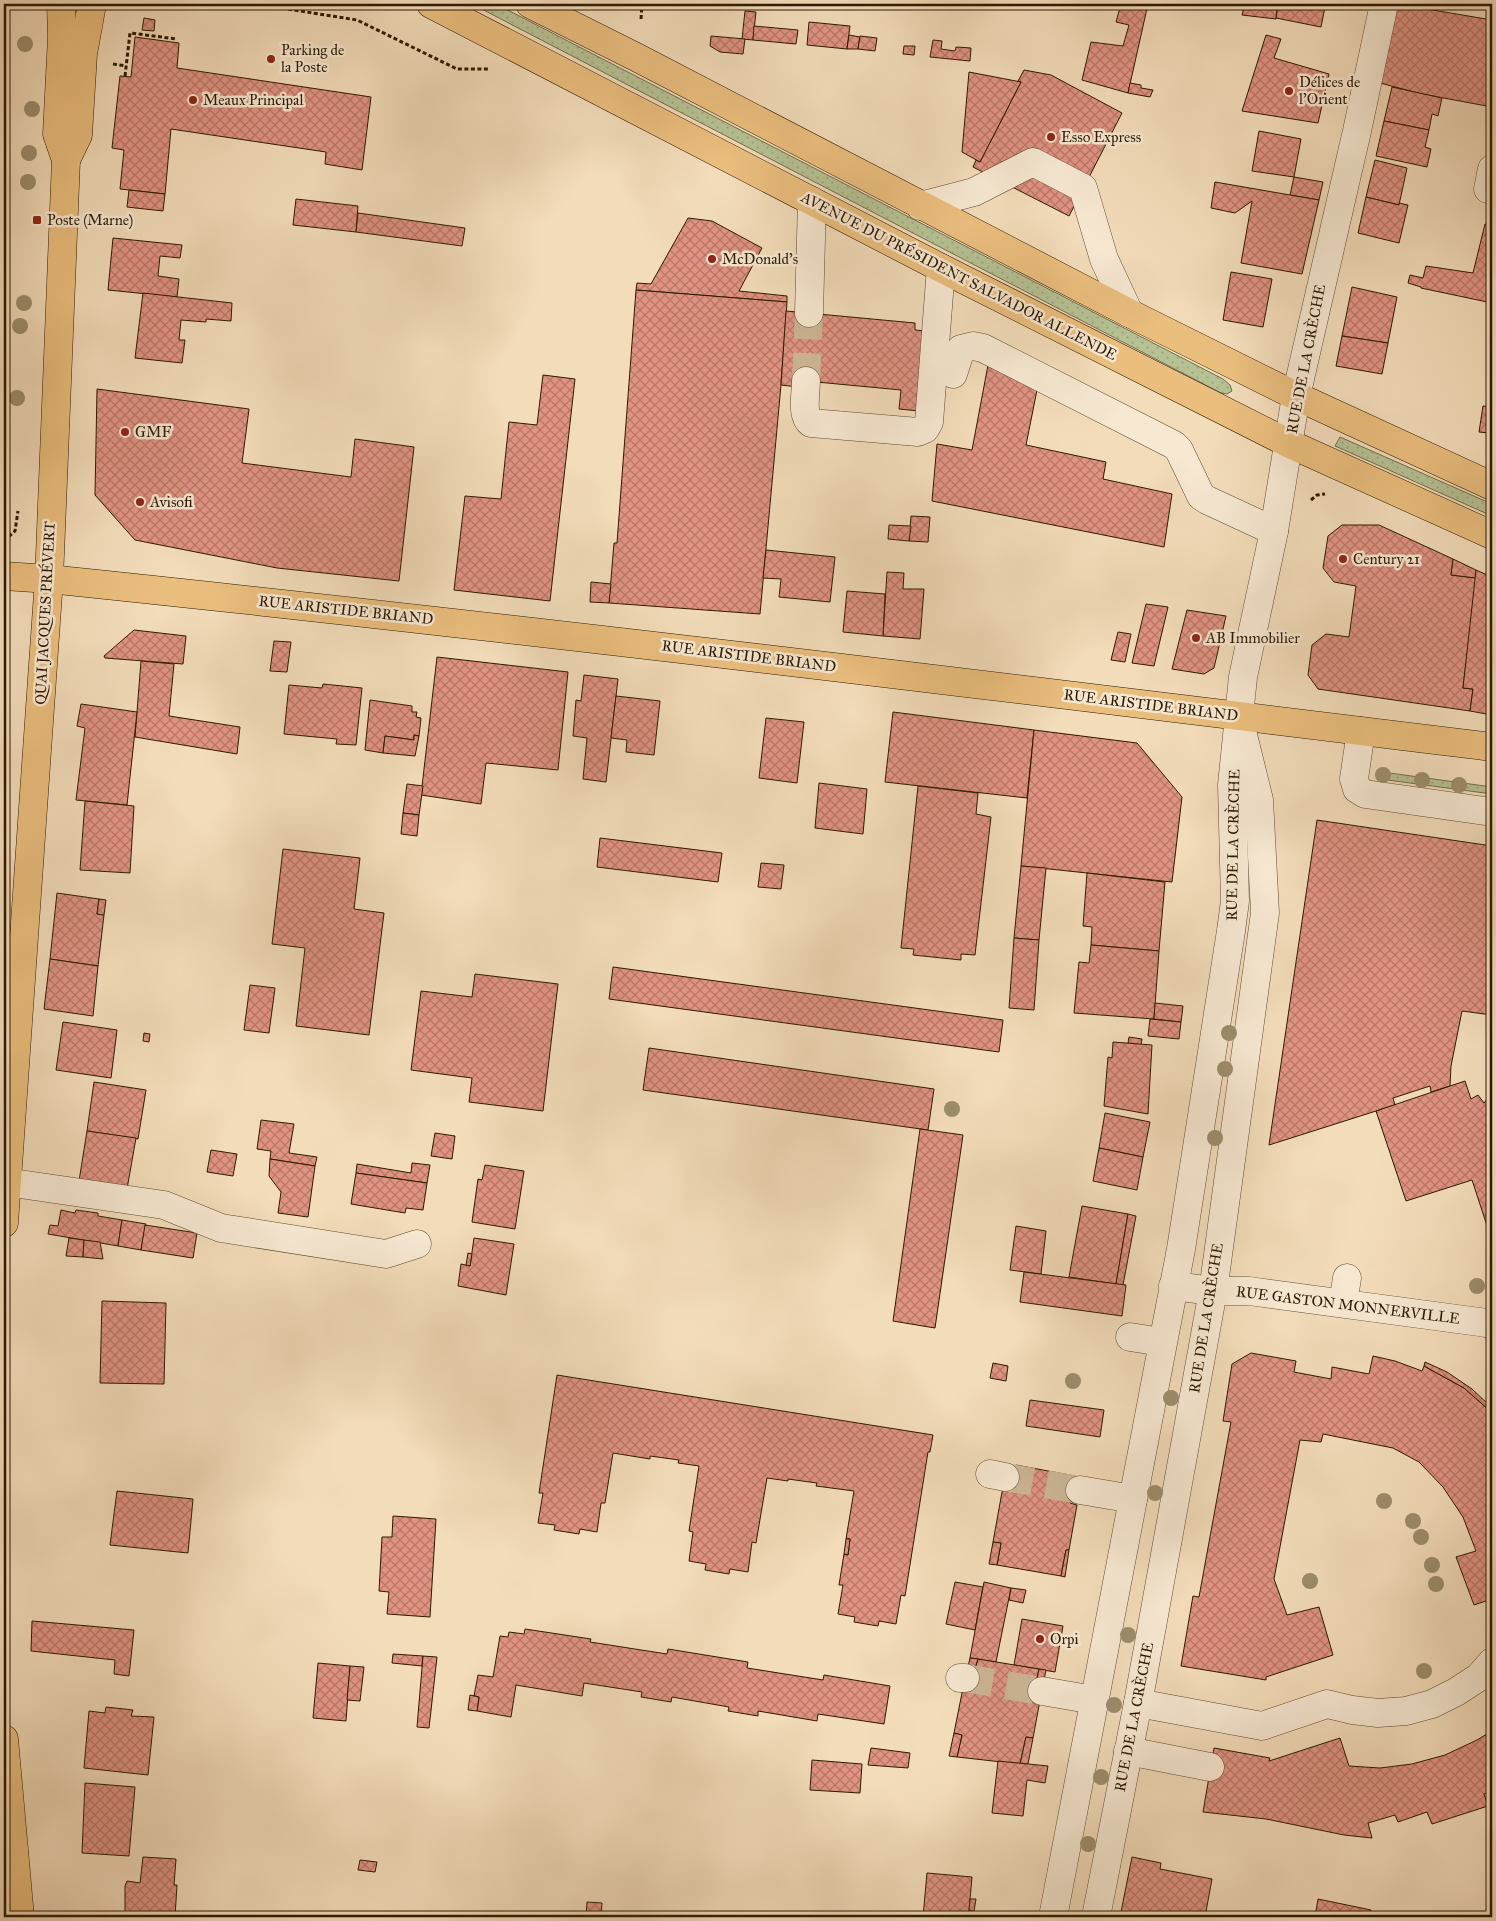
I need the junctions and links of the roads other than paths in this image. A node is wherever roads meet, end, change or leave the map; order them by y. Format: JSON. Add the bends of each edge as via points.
{"nodes":[{"id":1,"x":61,"y":4,"type":"edge"},
{"id":2,"x":92,"y":4,"type":"edge"},
{"id":3,"x":431,"y":4,"type":"edge"},
{"id":4,"x":1384,"y":4,"type":"edge"},
{"id":5,"x":541,"y":7,"type":"edge"},
{"id":6,"x":66,"y":160,"type":"junction"},
{"id":7,"x":812,"y":201,"type":"junction"},
{"id":8,"x":920,"y":206,"type":"junction"},
{"id":9,"x":941,"y":268,"type":"junction"},
{"id":10,"x":809,"y":313,"type":"tunnel mouth"},
{"id":11,"x":1129,"y":313,"type":"junction"},
{"id":12,"x":954,"y":374,"type":"dead end"},
{"id":13,"x":806,"y":381,"type":"tunnel mouth"},
{"id":14,"x":1296,"y":396,"type":"junction"},
{"id":15,"x":1290,"y":444,"type":"junction"},
{"id":16,"x":1492,"y":486,"type":"edge"},
{"id":17,"x":1274,"y":531,"type":"junction"},
{"id":18,"x":1492,"y":535,"type":"edge"},
{"id":19,"x":4,"y":576,"type":"edge"},
{"id":20,"x":49,"y":579,"type":"junction"},
{"id":21,"x":1238,"y":716,"type":"junction"},
{"id":22,"x":1361,"y":731,"type":"junction"},
{"id":23,"x":1492,"y":747,"type":"edge"},
{"id":24,"x":1492,"y":812,"type":"edge"},
{"id":25,"x":6,"y":1182,"type":"junction"},
{"id":26,"x":4,"y":1224,"type":"edge"},
{"id":27,"x":417,"y":1244,"type":"dead end"},
{"id":28,"x":1173,"y":1286,"type":"junction"},
{"id":29,"x":1213,"y":1290,"type":"junction"},
{"id":30,"x":1492,"y":1325,"type":"edge"},
{"id":31,"x":1130,"y":1337,"type":"dead end"},
{"id":32,"x":1162,"y":1342,"type":"junction"},
{"id":33,"x":1080,"y":1490,"type":"tunnel mouth"},
{"id":34,"x":1133,"y":1500,"type":"junction"},
{"id":35,"x":1492,"y":1662,"type":"edge"},
{"id":36,"x":1042,"y":1691,"type":"tunnel mouth"},
{"id":37,"x":1094,"y":1700,"type":"junction"},
{"id":38,"x":1138,"y":1703,"type":"junction"},
{"id":39,"x":4,"y":1739,"type":"edge"},
{"id":40,"x":1128,"y":1751,"type":"junction"},
{"id":41,"x":1210,"y":1767,"type":"dead end"},
{"id":42,"x":20,"y":1917,"type":"edge"},
{"id":43,"x":1053,"y":1917,"type":"edge"},
{"id":44,"x":1096,"y":1917,"type":"edge"}],
"edges":[{"from":1,"to":6,"type":"main road","name":"QUAI JACQUES PRÉVERT","via":[[57,134]]},
{"from":2,"to":6,"type":"main road","via":[[83,54],[78,135]]},
{"from":3,"to":7,"type":"main road","name":"AVENUE DU PRÉSIDENT SALVADOR ALLENDE"},
{"from":4,"to":14,"type":"street","name":"RUE DE LA CRÈCHE"},
{"from":5,"to":8,"type":"main road"},
{"from":6,"to":20,"type":"main road","name":"QUAI JACQUES PRÉVERT"},
{"from":7,"to":9,"type":"main road","name":"AVENUE DU PRÉSIDENT SALVADOR ALLENDE"},
{"from":7,"to":10,"type":"street"},
{"from":8,"to":11,"type":"main road"},
{"from":8,"to":11,"type":"street","via":[[974,192],[1033,162],[1083,188],[1104,260]]},
{"from":9,"to":13,"type":"street","via":[[929,422],[925,430],[811,423],[806,415]]},
{"from":9,"to":15,"type":"main road","name":"AVENUE DU PRÉSIDENT SALVADOR ALLENDE"},
{"from":11,"to":14,"type":"main road"},
{"from":12,"to":17,"type":"street","via":[[961,349],[983,348],[1174,445],[1201,496]]},
{"from":14,"to":15,"type":"street","name":"RUE DE LA CRÈCHE"},
{"from":14,"to":16,"type":"main road"},
{"from":15,"to":17,"type":"street","name":"RUE DE LA CRÈCHE"},
{"from":15,"to":18,"type":"main road","name":"AVENUE DU PRÉSIDENT SALVADOR ALLENDE"},
{"from":17,"to":21,"type":"street","name":"RUE DE LA CRÈCHE","via":[[1243,677]]},
{"from":19,"to":20,"type":"main road","name":"RUE ARISTIDE BRIAND"},
{"from":20,"to":21,"type":"main road","name":"RUE ARISTIDE BRIAND","via":[[454,622]]},
{"from":20,"to":25,"type":"main road","name":"QUAI JACQUES PRÉVERT"},
{"from":21,"to":22,"type":"main road","name":"RUE ARISTIDE BRIAND"},
{"from":21,"to":28,"type":"street","name":"RUE DE LA CRÈCHE","via":[[1232,784],[1235,901]]},
{"from":21,"to":29,"type":"street","name":"RUE DE LA CRÈCHE","via":[[1259,800],[1265,913]]},
{"from":22,"to":23,"type":"main road","name":"RUE ARISTIDE BRIAND"},
{"from":22,"to":24,"type":"street","via":[[1354,780],[1357,789],[1365,794]]},
{"from":25,"to":26,"type":"main road","name":"QUAI JACQUES PRÉVERT"},
{"from":25,"to":27,"type":"street","via":[[164,1205],[221,1228],[386,1254]]},
{"from":28,"to":29,"type":"street","name":"RUE GASTON MONNERVILLE"},
{"from":28,"to":32,"type":"street","name":"RUE DE LA CRÈCHE"},
{"from":29,"to":30,"type":"street","name":"RUE GASTON MONNERVILLE","via":[[1345,1291]]},
{"from":29,"to":38,"type":"street","name":"RUE DE LA CRÈCHE"},
{"from":31,"to":32,"type":"street"},
{"from":32,"to":34,"type":"street","name":"RUE DE LA CRÈCHE"},
{"from":33,"to":34,"type":"street"},
{"from":34,"to":37,"type":"street","name":"RUE DE LA CRÈCHE"},
{"from":35,"to":38,"type":"street","via":[[1480,1677],[1456,1692],[1432,1704],[1406,1711],[1378,1713],[1326,1704],[1262,1726]]},
{"from":36,"to":37,"type":"street"},
{"from":37,"to":43,"type":"street","name":"RUE DE LA CRÈCHE"},
{"from":38,"to":40,"type":"street","name":"RUE DE LA CRÈCHE"},
{"from":39,"to":42,"type":"main road"},
{"from":40,"to":41,"type":"street"},
{"from":40,"to":44,"type":"street","name":"RUE DE LA CRÈCHE"}]}
